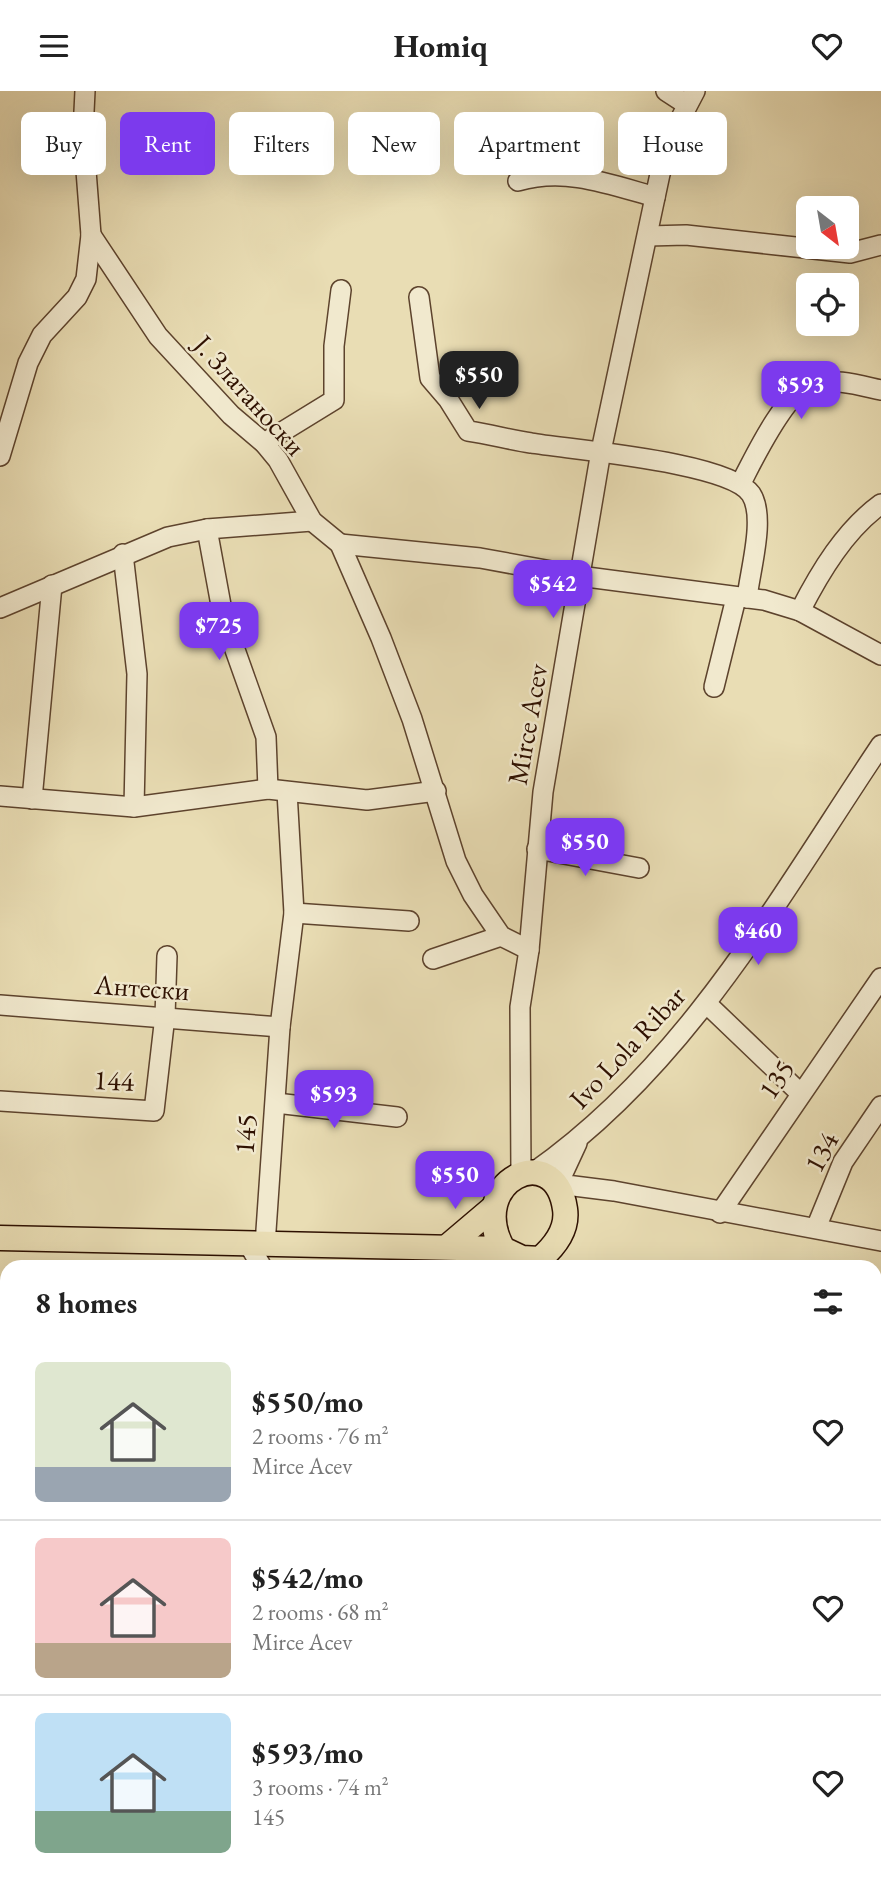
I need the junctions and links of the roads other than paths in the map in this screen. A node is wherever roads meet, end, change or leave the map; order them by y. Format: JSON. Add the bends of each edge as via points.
{"nodes":[{"id":1,"x":85,"y":91,"type":"edge"},
{"id":2,"x":666,"y":91,"type":"edge"},
{"id":3,"x":690,"y":98,"type":"edge"},
{"id":4,"x":517,"y":181,"type":"dead end"},
{"id":5,"x":655,"y":197,"type":"junction"},
{"id":6,"x":91,"y":235,"type":"junction"},
{"id":7,"x":648,"y":236,"type":"junction"},
{"id":8,"x":881,"y":245,"type":"edge"},
{"id":9,"x":341,"y":290,"type":"dead end"},
{"id":10,"x":419,"y":296,"type":"dead end"},
{"id":11,"x":881,"y":390,"type":"edge"},
{"id":12,"x":9,"y":397,"type":"edge"},
{"id":13,"x":264,"y":443,"type":"junction"},
{"id":14,"x":601,"y":451,"type":"junction"},
{"id":15,"x":0,"y":456,"type":"edge"},
{"id":16,"x":741,"y":483,"type":"junction"},
{"id":17,"x":881,"y":504,"type":"edge"},
{"id":18,"x":312,"y":521,"type":"junction"},
{"id":19,"x":207,"y":529,"type":"junction"},
{"id":20,"x":340,"y":544,"type":"junction"},
{"id":21,"x":123,"y":554,"type":"junction"},
{"id":22,"x":579,"y":576,"type":"junction"},
{"id":23,"x":52,"y":585,"type":"junction"},
{"id":24,"x":741,"y":598,"type":"junction"},
{"id":25,"x":0,"y":608,"type":"edge"},
{"id":26,"x":800,"y":611,"type":"junction"},
{"id":27,"x":881,"y":655,"type":"edge"},
{"id":28,"x":714,"y":687,"type":"dead end"},
{"id":29,"x":878,"y":756,"type":"edge"},
{"id":30,"x":278,"y":790,"type":"junction"},
{"id":31,"x":436,"y":791,"type":"junction"},
{"id":32,"x":0,"y":796,"type":"edge"},
{"id":33,"x":32,"y":799,"type":"junction"},
{"id":34,"x":134,"y":807,"type":"junction"},
{"id":35,"x":537,"y":849,"type":"junction"},
{"id":36,"x":639,"y":868,"type":"dead end"},
{"id":37,"x":294,"y":913,"type":"junction"},
{"id":38,"x":409,"y":921,"type":"dead end"},
{"id":39,"x":501,"y":936,"type":"junction"},
{"id":40,"x":528,"y":950,"type":"junction"},
{"id":41,"x":167,"y":956,"type":"dead end"},
{"id":42,"x":433,"y":959,"type":"dead end"},
{"id":43,"x":881,"y":978,"type":"edge"},
{"id":44,"x":706,"y":1003,"type":"junction"},
{"id":45,"x":0,"y":1005,"type":"edge"},
{"id":46,"x":165,"y":1016,"type":"junction"},
{"id":47,"x":280,"y":1027,"type":"junction"},
{"id":48,"x":800,"y":1093,"type":"junction"},
{"id":49,"x":0,"y":1101,"type":"edge"},
{"id":50,"x":276,"y":1103,"type":"junction"},
{"id":51,"x":881,"y":1106,"type":"edge"},
{"id":52,"x":397,"y":1117,"type":"dead end"},
{"id":53,"x":577,"y":1142,"type":"junction"},
{"id":54,"x":528,"y":1173,"type":"junction"},
{"id":55,"x":558,"y":1184,"type":"junction"},
{"id":56,"x":493,"y":1208,"type":"junction"},
{"id":57,"x":720,"y":1213,"type":"junction"},
{"id":58,"x":816,"y":1228,"type":"junction"},
{"id":59,"x":0,"y":1238,"type":"edge"},
{"id":60,"x":881,"y":1241,"type":"edge"},
{"id":61,"x":447,"y":1247,"type":"junction"},
{"id":62,"x":259,"y":1252,"type":"edge"},
{"id":63,"x":502,"y":1258,"type":"edge"},
{"id":64,"x":529,"y":1260,"type":"edge"},
{"id":65,"x":542,"y":1260,"type":"edge"}],
"edges":[{"from":1,"to":6,"type":"street","via":[[83,132]]},
{"from":2,"to":3,"type":"street"},
{"from":3,"to":5,"type":"street","name":"Mirce Acev","via":[[671,137]]},
{"from":4,"to":5,"type":"street","via":[[562,174]]},
{"from":5,"to":7,"type":"street","name":"Mirce Acev"},
{"from":6,"to":12,"type":"street","via":[[86,279],[77,297],[42,335]]},
{"from":6,"to":13,"type":"street","name":"Ј. Златаноски","via":[[158,336],[231,415]]},
{"from":7,"to":8,"type":"street","via":[[687,235],[850,253]]},
{"from":7,"to":14,"type":"street","name":"Mirce Acev"},
{"from":9,"to":13,"type":"street","via":[[334,400]]},
{"from":10,"to":14,"type":"street","via":[[430,378],[468,431]]},
{"from":11,"to":16,"type":"street","via":[[843,381],[810,384],[799,391],[771,428]]},
{"from":12,"to":15,"type":"street"},
{"from":13,"to":18,"type":"street","name":"Ј. Златаноски"},
{"from":14,"to":16,"type":"street"},
{"from":14,"to":22,"type":"street","name":"Mirce Acev"},
{"from":16,"to":24,"type":"street","via":[[758,511]]},
{"from":17,"to":26,"type":"street","via":[[864,516],[836,552]]},
{"from":18,"to":19,"type":"street"},
{"from":18,"to":20,"type":"street","name":"Ј. Златаноски"},
{"from":19,"to":21,"type":"street"},
{"from":19,"to":30,"type":"street","via":[[223,616],[266,737]]},
{"from":20,"to":22,"type":"street","via":[[480,558]]},
{"from":20,"to":31,"type":"street","name":"Ј. Златаноски","via":[[382,638]]},
{"from":21,"to":23,"type":"street"},
{"from":21,"to":34,"type":"street","via":[[137,674]]},
{"from":22,"to":24,"type":"street"},
{"from":22,"to":35,"type":"street","name":"Mirce Acev"},
{"from":23,"to":25,"type":"street"},
{"from":23,"to":33,"type":"street"},
{"from":24,"to":26,"type":"street"},
{"from":24,"to":28,"type":"street"},
{"from":26,"to":27,"type":"street"},
{"from":29,"to":44,"type":"street","name":"Ivo Lola Ribar"},
{"from":30,"to":31,"type":"street","via":[[367,800]]},
{"from":30,"to":34,"type":"street"},
{"from":30,"to":37,"type":"street","name":"145"},
{"from":31,"to":39,"type":"street","name":"Ј. Златаноски","via":[[456,862]]},
{"from":32,"to":33,"type":"street"},
{"from":33,"to":34,"type":"street"},
{"from":35,"to":36,"type":"street"},
{"from":35,"to":40,"type":"street","name":"Mirce Acev"},
{"from":37,"to":38,"type":"street"},
{"from":37,"to":47,"type":"street","name":"145"},
{"from":39,"to":40,"type":"street","name":"Ј. Златаноски"},
{"from":39,"to":42,"type":"street"},
{"from":40,"to":54,"type":"street","name":"Mirce Acev","via":[[520,1007]]},
{"from":41,"to":46,"type":"street","name":"144"},
{"from":43,"to":48,"type":"street","name":"135"},
{"from":44,"to":48,"type":"street"},
{"from":44,"to":53,"type":"street","name":"Ivo Lola Ribar"},
{"from":45,"to":46,"type":"street","name":"Антески"},
{"from":46,"to":47,"type":"street","name":"Антески"},
{"from":46,"to":49,"type":"street","name":"144","via":[[154,1111]]},
{"from":47,"to":50,"type":"street","name":"145"},
{"from":48,"to":57,"type":"street","name":"135"},
{"from":50,"to":52,"type":"street"},
{"from":50,"to":62,"type":"street","name":"145"},
{"from":51,"to":58,"type":"street","name":"134","via":[[843,1162]]},
{"from":53,"to":54,"type":"street"},
{"from":53,"to":55,"type":"street"},
{"from":54,"to":55,"type":"main road"},
{"from":54,"to":56,"type":"main road","via":[[502,1187]]},
{"from":55,"to":57,"type":"street"},
{"from":55,"to":65,"type":"main road","via":[[566,1217],[559,1239]]},
{"from":56,"to":61,"type":"main road"},
{"from":56,"to":63,"type":"main road"},
{"from":57,"to":58,"type":"street"},
{"from":58,"to":60,"type":"street"},
{"from":59,"to":62,"type":"main road"},
{"from":61,"to":62,"type":"main road"},
{"from":61,"to":63,"type":"main road"},
{"from":63,"to":64,"type":"main road"}]}
